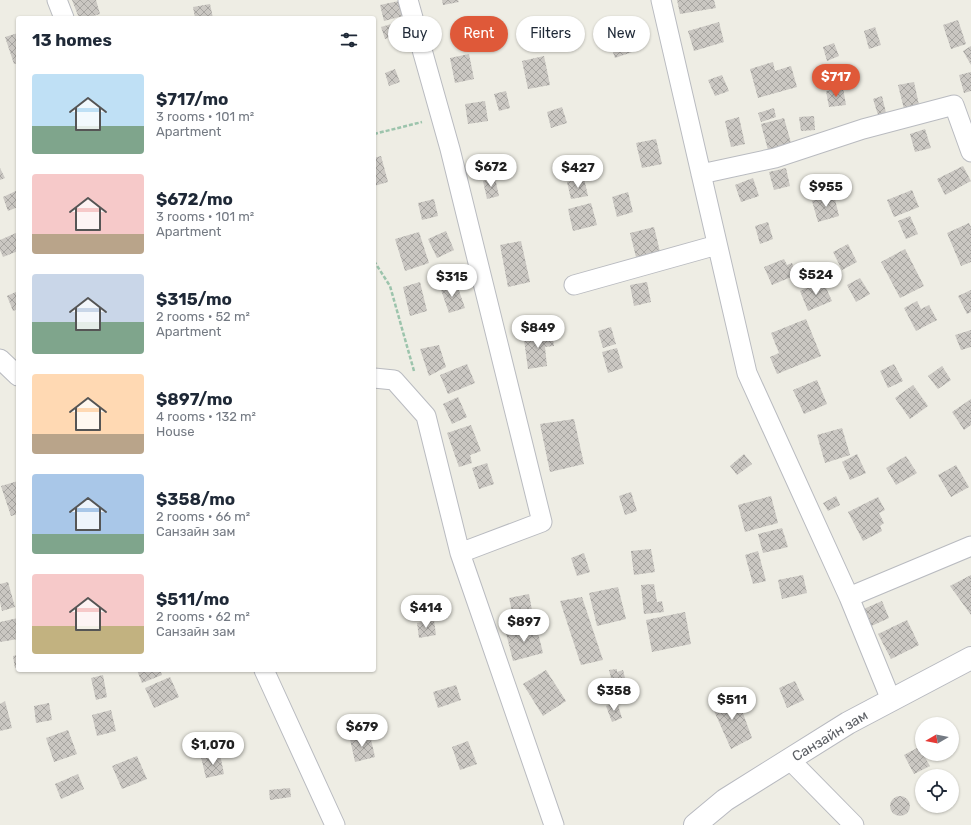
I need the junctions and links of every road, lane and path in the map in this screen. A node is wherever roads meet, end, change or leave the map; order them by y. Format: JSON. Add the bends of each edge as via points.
{"nodes":[{"id":1,"x":57,"y":0,"type":"edge"},
{"id":2,"x":408,"y":0,"type":"edge"},
{"id":3,"x":661,"y":0,"type":"edge"},
{"id":4,"x":63,"y":16,"type":"edge"},
{"id":5,"x":441,"y":118,"type":"junction"},
{"id":6,"x":376,"y":134,"type":"edge"},
{"id":7,"x":971,"y":152,"type":"edge"},
{"id":8,"x":701,"y":174,"type":"junction"},
{"id":9,"x":717,"y":245,"type":"junction"},
{"id":10,"x":376,"y":264,"type":"edge"},
{"id":11,"x":574,"y":285,"type":"dead end"},
{"id":12,"x":0,"y":360,"type":"edge"},
{"id":13,"x":16,"y":374,"type":"edge"},
{"id":14,"x":376,"y":378,"type":"edge"},
{"id":15,"x":416,"y":378,"type":"dead end"},
{"id":16,"x":971,"y":546,"type":"edge"},
{"id":17,"x":460,"y":553,"type":"junction"},
{"id":18,"x":849,"y":597,"type":"junction"},
{"id":19,"x":971,"y":658,"type":"edge"},
{"id":20,"x":265,"y":672,"type":"edge"},
{"id":21,"x":891,"y":700,"type":"junction"},
{"id":22,"x":790,"y":760,"type":"junction"},
{"id":23,"x":335,"y":825,"type":"edge"},
{"id":24,"x":554,"y":825,"type":"edge"},
{"id":25,"x":695,"y":825,"type":"edge"},
{"id":26,"x":854,"y":825,"type":"edge"}],
"edges":[{"from":1,"to":4,"type":"street"},
{"from":2,"to":5,"type":"street"},
{"from":3,"to":8,"type":"street"},
{"from":5,"to":6,"type":"path"},
{"from":5,"to":17,"type":"street","via":[[542,522]]},
{"from":7,"to":8,"type":"street","via":[[954,105],[775,158]]},
{"from":8,"to":9,"type":"street"},
{"from":9,"to":11,"type":"street"},
{"from":9,"to":18,"type":"street","via":[[747,373]]},
{"from":10,"to":15,"type":"path","via":[[390,286]]},
{"from":12,"to":13,"type":"street"},
{"from":14,"to":17,"type":"street","via":[[394,380],[426,416]]},
{"from":16,"to":18,"type":"street"},
{"from":17,"to":24,"type":"street"},
{"from":18,"to":21,"type":"street"},
{"from":19,"to":21,"type":"main road","name":"Санзайн зам"},
{"from":20,"to":23,"type":"street"},
{"from":21,"to":22,"type":"main road","name":"Санзайн зам"},
{"from":22,"to":25,"type":"main road","name":"Санзайн зам","via":[[725,800]]},
{"from":22,"to":26,"type":"street"}]}
